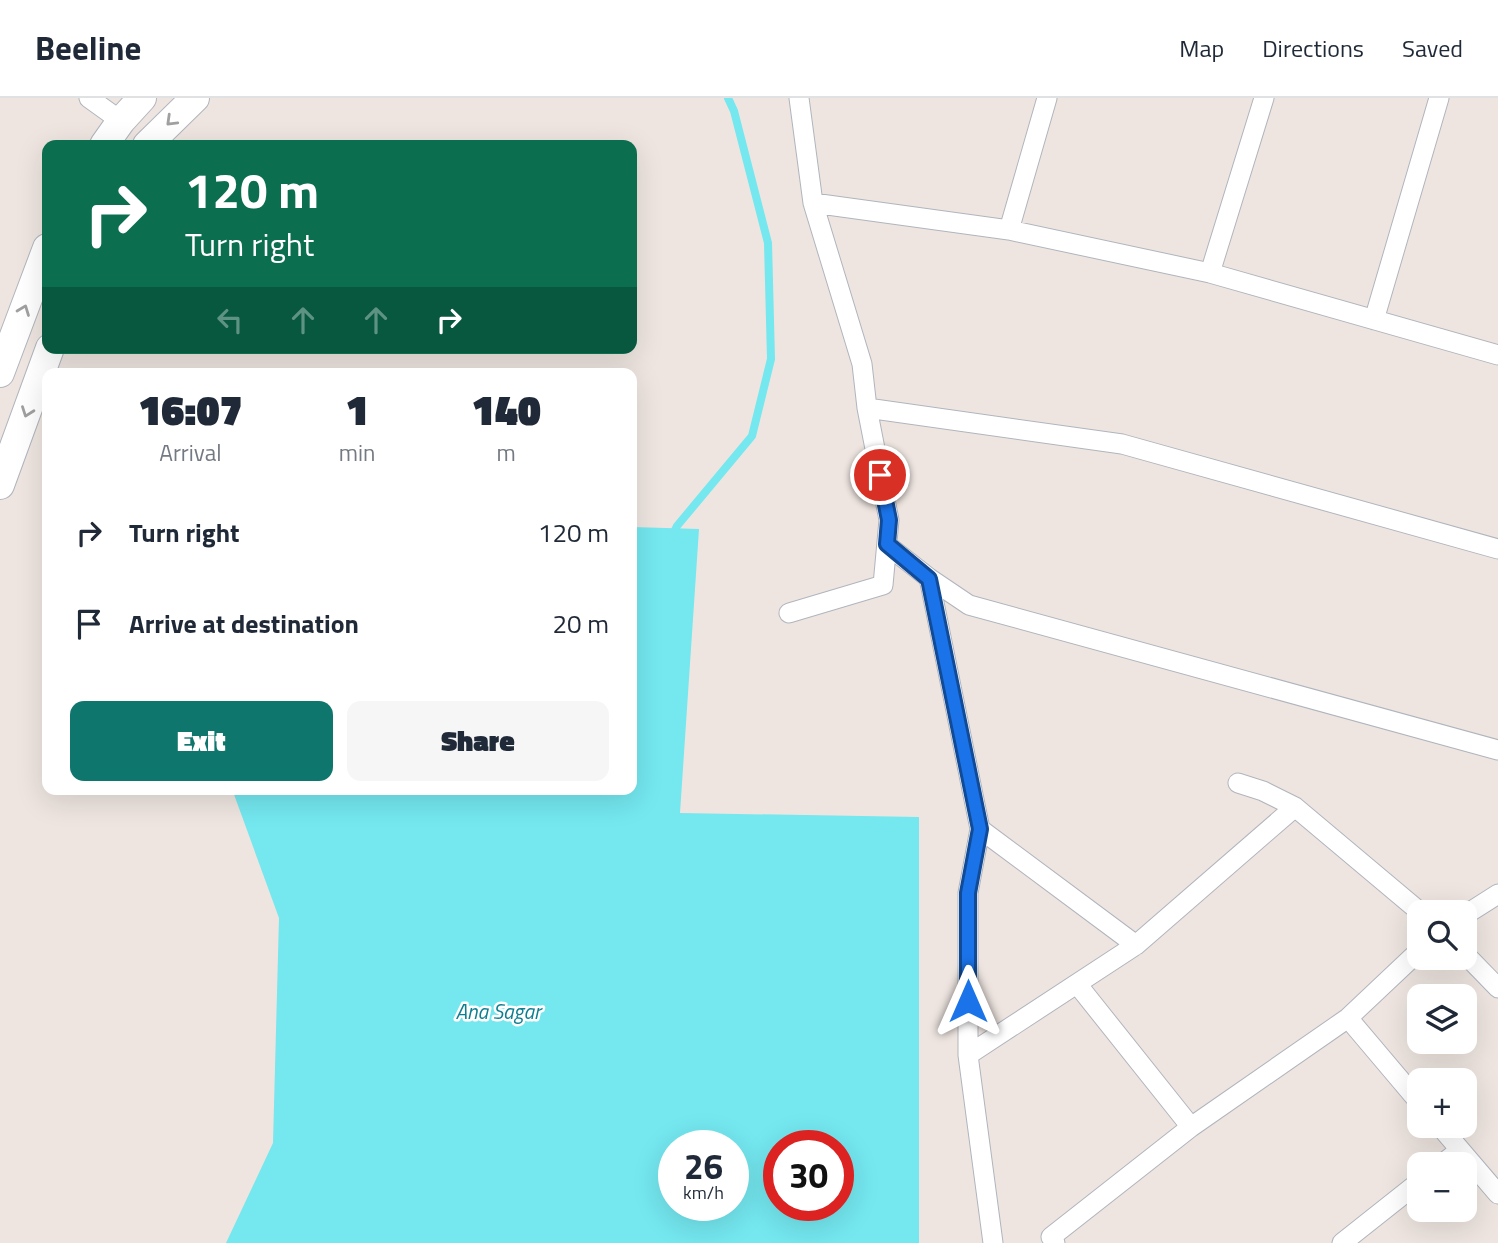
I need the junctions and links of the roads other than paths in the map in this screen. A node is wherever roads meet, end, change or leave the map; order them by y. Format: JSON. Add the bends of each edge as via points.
{"nodes":[{"id":1,"x":89,"y":98,"type":"edge"},
{"id":2,"x":142,"y":98,"type":"edge"},
{"id":3,"x":195,"y":98,"type":"edge"},
{"id":4,"x":799,"y":98,"type":"edge"},
{"id":5,"x":1047,"y":98,"type":"edge"},
{"id":6,"x":1264,"y":98,"type":"edge"},
{"id":7,"x":1439,"y":98,"type":"edge"},
{"id":8,"x":121,"y":121,"type":"junction"},
{"id":9,"x":107,"y":140,"type":"edge"},
{"id":10,"x":153,"y":140,"type":"edge"},
{"id":11,"x":813,"y":203,"type":"junction"},
{"id":12,"x":1009,"y":230,"type":"junction"},
{"id":13,"x":42,"y":261,"type":"edge"},
{"id":14,"x":1210,"y":273,"type":"junction"},
{"id":15,"x":1374,"y":320,"type":"junction"},
{"id":16,"x":1498,"y":355,"type":"edge"},
{"id":17,"x":42,"y":370,"type":"edge"},
{"id":18,"x":0,"y":373,"type":"edge"},
{"id":19,"x":867,"y":408,"type":"junction"},
{"id":20,"x":0,"y":485,"type":"edge"},
{"id":21,"x":887,"y":544,"type":"junction"},
{"id":22,"x":1498,"y":549,"type":"edge"},
{"id":23,"x":929,"y":579,"type":"junction"},
{"id":24,"x":789,"y":613,"type":"dead end"},
{"id":25,"x":1498,"y":750,"type":"edge"},
{"id":26,"x":1238,"y":783,"type":"dead end"},
{"id":27,"x":1295,"y":807,"type":"junction"},
{"id":28,"x":980,"y":829,"type":"junction"},
{"id":29,"x":1498,"y":894,"type":"edge"},
{"id":30,"x":1407,"y":901,"type":"edge"},
{"id":31,"x":1477,"y":907,"type":"edge"},
{"id":32,"x":1136,"y":945,"type":"junction"},
{"id":33,"x":1407,"y":962,"type":"edge"},
{"id":34,"x":1477,"y":966,"type":"edge"},
{"id":35,"x":1077,"y":984,"type":"junction"},
{"id":36,"x":1498,"y":988,"type":"edge"},
{"id":37,"x":1348,"y":1017,"type":"junction"},
{"id":38,"x":968,"y":1055,"type":"junction"},
{"id":39,"x":1407,"y":1088,"type":"edge"},
{"id":40,"x":1191,"y":1127,"type":"junction"},
{"id":41,"x":1450,"y":1138,"type":"edge"},
{"id":42,"x":1460,"y":1150,"type":"junction"},
{"id":43,"x":1457,"y":1152,"type":"edge"},
{"id":44,"x":1407,"y":1192,"type":"edge"},
{"id":45,"x":1498,"y":1194,"type":"edge"},
{"id":46,"x":1050,"y":1241,"type":"edge"},
{"id":47,"x":993,"y":1243,"type":"edge"},
{"id":48,"x":1342,"y":1243,"type":"edge"}],
"edges":[{"from":1,"to":8,"type":"street"},
{"from":2,"to":8,"type":"street"},
{"from":3,"to":10,"type":"street","one_way":true},
{"from":4,"to":11,"type":"street"},
{"from":5,"to":12,"type":"street"},
{"from":6,"to":14,"type":"street"},
{"from":7,"to":15,"type":"street"},
{"from":8,"to":9,"type":"street"},
{"from":11,"to":12,"type":"street"},
{"from":11,"to":19,"type":"street","via":[[862,364]]},
{"from":12,"to":14,"type":"street"},
{"from":18,"to":13,"type":"street","one_way":true},
{"from":14,"to":15,"type":"street"},
{"from":15,"to":16,"type":"street"},
{"from":17,"to":20,"type":"street","one_way":true},
{"from":19,"to":21,"type":"street","via":[[889,520]]},
{"from":19,"to":22,"type":"street","via":[[1122,444]]},
{"from":21,"to":23,"type":"street"},
{"from":21,"to":24,"type":"street","via":[[883,585]]},
{"from":23,"to":25,"type":"street","via":[[969,605]]},
{"from":23,"to":28,"type":"street"},
{"from":26,"to":27,"type":"street"},
{"from":27,"to":30,"type":"street"},
{"from":27,"to":32,"type":"street"},
{"from":28,"to":32,"type":"street"},
{"from":28,"to":38,"type":"street","via":[[968,893]]},
{"from":29,"to":31,"type":"street"},
{"from":32,"to":35,"type":"street"},
{"from":33,"to":37,"type":"street"},
{"from":34,"to":36,"type":"street"},
{"from":35,"to":38,"type":"street"},
{"from":35,"to":40,"type":"street"},
{"from":37,"to":39,"type":"street"},
{"from":37,"to":40,"type":"street"},
{"from":38,"to":47,"type":"street"},
{"from":40,"to":46,"type":"street"},
{"from":41,"to":42,"type":"street"},
{"from":42,"to":43,"type":"street"},
{"from":42,"to":45,"type":"street"},
{"from":44,"to":48,"type":"street"}]}
